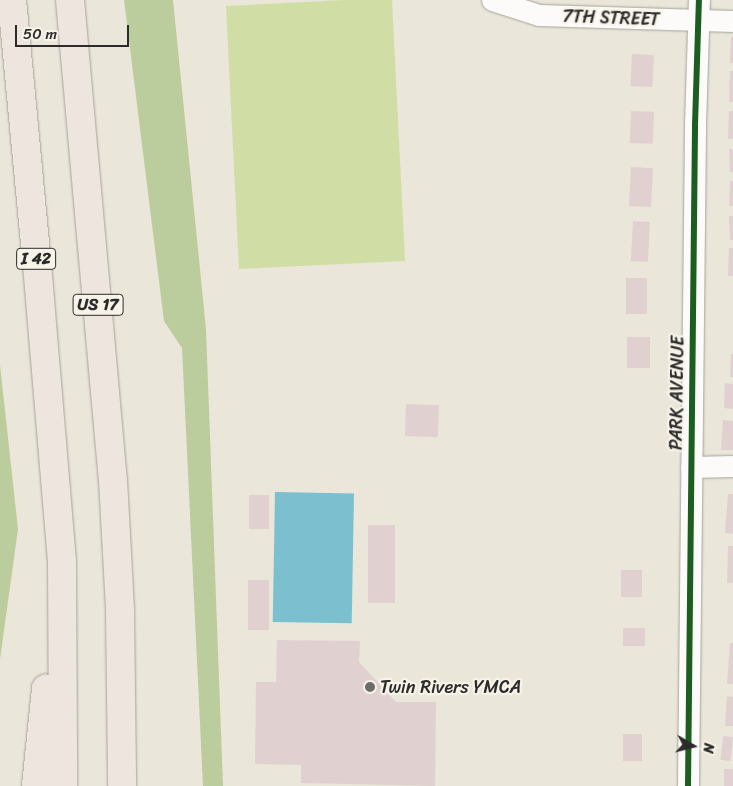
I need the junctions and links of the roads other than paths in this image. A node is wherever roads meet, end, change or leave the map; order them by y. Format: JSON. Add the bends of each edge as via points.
{"nodes":[{"id":1,"x":12,"y":0,"type":"edge"},
{"id":2,"x":70,"y":0,"type":"edge"},
{"id":3,"x":492,"y":0,"type":"edge"},
{"id":4,"x":698,"y":10,"type":"edge"},
{"id":5,"x":733,"y":21,"type":"edge"},
{"id":6,"x":733,"y":466,"type":"edge"},
{"id":7,"x":692,"y":467,"type":"junction"},
{"id":8,"x":58,"y":518,"type":"junction"},
{"id":9,"x":122,"y":664,"type":"junction"},
{"id":10,"x":36,"y":786,"type":"edge"},
{"id":11,"x":63,"y":786,"type":"edge"},
{"id":12,"x":122,"y":786,"type":"edge"},
{"id":13,"x":140,"y":786,"type":"edge"},
{"id":14,"x":688,"y":786,"type":"edge"}],
"edges":[{"from":1,"to":8,"type":"highway","number":"I 42"},
{"from":2,"to":9,"type":"highway","number":"US 17","via":[[113,480]]},
{"from":3,"to":4,"type":"street","name":"7TH STREET","via":[[538,15]]},
{"from":4,"to":5,"type":"street","name":"7TH STREET"},
{"from":4,"to":7,"type":"street","name":"PARK AVENUE"},
{"from":6,"to":7,"type":"street"},
{"from":7,"to":14,"type":"street","name":"PARK AVENUE"},
{"from":8,"to":10,"type":"highway"},
{"from":8,"to":11,"type":"highway","number":"I 42","via":[[62,561]]},
{"from":9,"to":12,"type":"highway","number":"US 17"},
{"from":9,"to":13,"type":"highway"}]}
